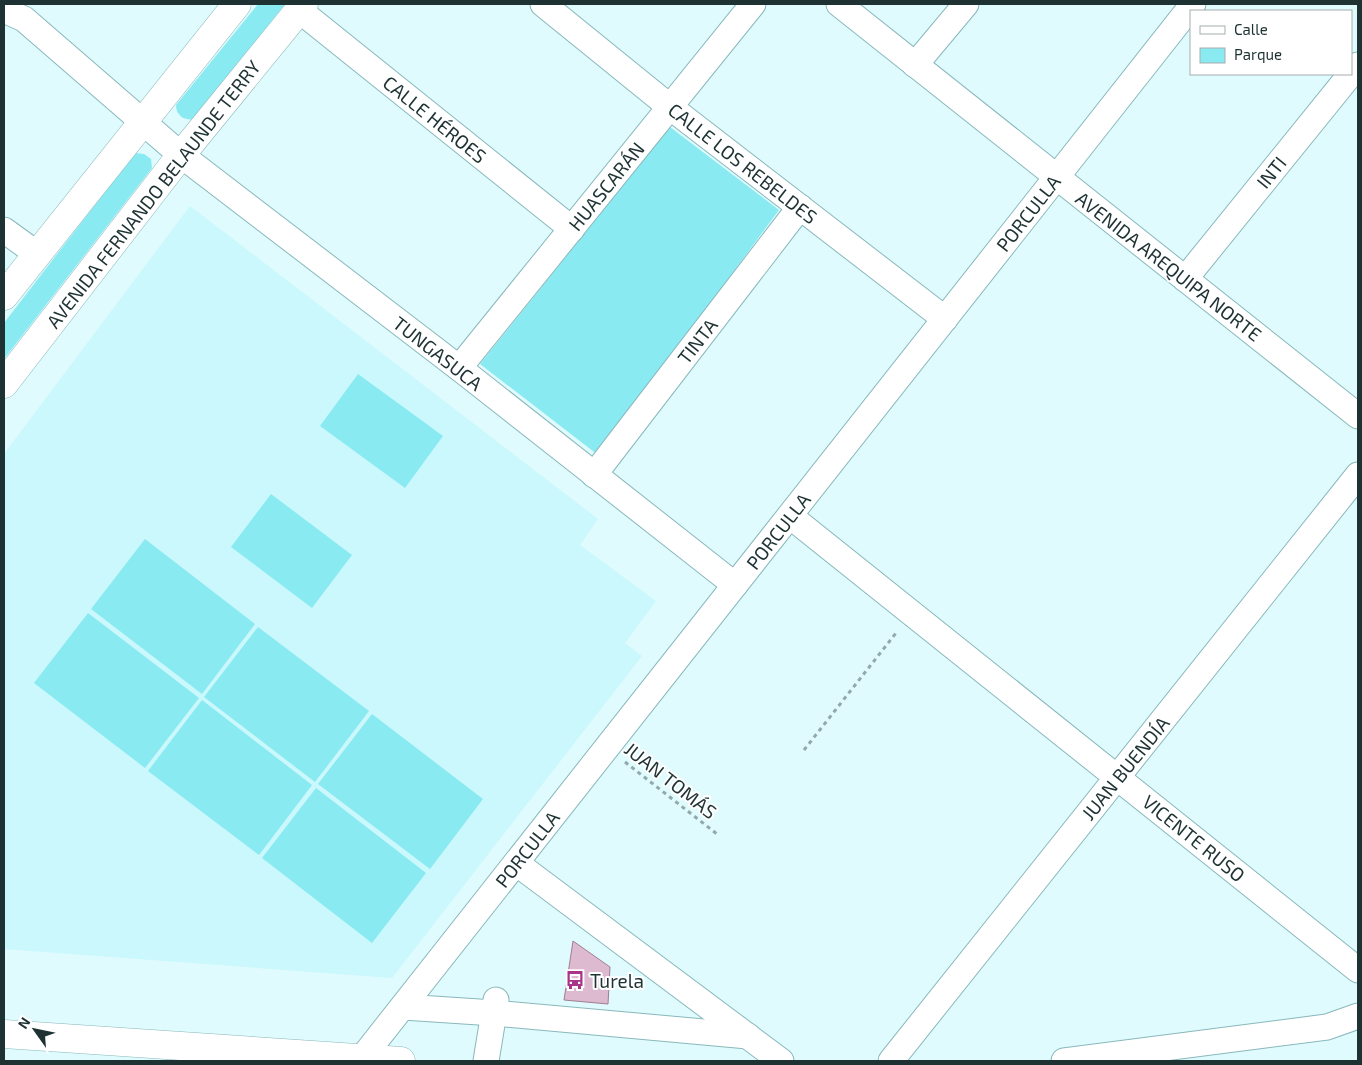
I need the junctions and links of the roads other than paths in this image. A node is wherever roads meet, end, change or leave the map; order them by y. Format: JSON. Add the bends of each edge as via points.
{"nodes":[{"id":1,"x":237,"y":4,"type":"edge"},
{"id":2,"x":543,"y":4,"type":"edge"},
{"id":3,"x":753,"y":4,"type":"edge"},
{"id":4,"x":839,"y":4,"type":"edge"},
{"id":5,"x":966,"y":4,"type":"edge"},
{"id":6,"x":1193,"y":4,"type":"edge"},
{"id":7,"x":301,"y":7,"type":"edge"},
{"id":8,"x":4,"y":10,"type":"edge"},
{"id":9,"x":915,"y":65,"type":"junction"},
{"id":10,"x":1350,"y":75,"type":"edge"},
{"id":11,"x":670,"y":107,"type":"junction"},
{"id":12,"x":142,"y":122,"type":"junction"},
{"id":13,"x":181,"y":155,"type":"junction"},
{"id":14,"x":1056,"y":177,"type":"junction"},
{"id":15,"x":800,"y":207,"type":"junction"},
{"id":16,"x":572,"y":229,"type":"junction"},
{"id":17,"x":4,"y":230,"type":"edge"},
{"id":18,"x":37,"y":254,"type":"junction"},
{"id":19,"x":1185,"y":279,"type":"junction"},
{"id":20,"x":4,"y":296,"type":"edge"},
{"id":21,"x":944,"y":319,"type":"junction"},
{"id":22,"x":459,"y":368,"type":"junction"},
{"id":23,"x":4,"y":384,"type":"edge"},
{"id":24,"x":1358,"y":416,"type":"edge"},
{"id":25,"x":594,"y":475,"type":"junction"},
{"id":26,"x":1358,"y":475,"type":"edge"},
{"id":27,"x":790,"y":516,"type":"junction"},
{"id":28,"x":735,"y":585,"type":"junction"},
{"id":29,"x":1118,"y":777,"type":"junction"},
{"id":30,"x":516,"y":862,"type":"junction"},
{"id":31,"x":1358,"y":970,"type":"edge"},
{"id":32,"x":495,"y":1006,"type":"junction"},
{"id":33,"x":403,"y":1007,"type":"junction"},
{"id":34,"x":1358,"y":1016,"type":"edge"},
{"id":35,"x":4,"y":1034,"type":"edge"},
{"id":36,"x":748,"y":1036,"type":"junction"},
{"id":37,"x":362,"y":1058,"type":"junction"},
{"id":38,"x":401,"y":1061,"type":"edge"},
{"id":39,"x":486,"y":1061,"type":"edge"},
{"id":40,"x":781,"y":1061,"type":"edge"},
{"id":41,"x":891,"y":1061,"type":"edge"},
{"id":42,"x":1064,"y":1061,"type":"edge"}],
"edges":[{"from":1,"to":12,"type":"main road"},
{"from":2,"to":11,"type":"street","name":"CALLE LOS REBELDES"},
{"from":3,"to":11,"type":"street","name":"HUASCARÁN"},
{"from":4,"to":9,"type":"street","name":"AVENIDA AREQUIPA NORTE"},
{"from":5,"to":9,"type":"street"},
{"from":6,"to":14,"type":"street","name":"PORCULLA"},
{"from":7,"to":13,"type":"main road","name":"AVENIDA FERNANDO BELAUNDE TERRY"},
{"from":7,"to":16,"type":"street","name":"CALLE HÉROES"},
{"from":8,"to":12,"type":"street","name":"TUNGASUCA","via":[[24,19]]},
{"from":9,"to":14,"type":"street","name":"AVENIDA AREQUIPA NORTE"},
{"from":10,"to":19,"type":"street","name":"INTI"},
{"from":11,"to":15,"type":"street","name":"CALLE LOS REBELDES"},
{"from":11,"to":16,"type":"street","name":"HUASCARÁN"},
{"from":12,"to":13,"type":"street","name":"TUNGASUCA"},
{"from":12,"to":18,"type":"main road"},
{"from":13,"to":22,"type":"street","name":"TUNGASUCA"},
{"from":13,"to":23,"type":"main road","name":"AVENIDA FERNANDO BELAUNDE TERRY"},
{"from":14,"to":19,"type":"street","name":"AVENIDA AREQUIPA NORTE"},
{"from":14,"to":21,"type":"street","name":"PORCULLA"},
{"from":15,"to":21,"type":"street","name":"CALLE LOS REBELDES"},
{"from":15,"to":25,"type":"street","name":"TINTA"},
{"from":16,"to":22,"type":"street","name":"HUASCARÁN"},
{"from":17,"to":18,"type":"street"},
{"from":18,"to":20,"type":"main road"},
{"from":19,"to":24,"type":"street","name":"AVENIDA AREQUIPA NORTE"},
{"from":21,"to":27,"type":"street","name":"PORCULLA"},
{"from":22,"to":25,"type":"street","name":"TUNGASUCA"},
{"from":25,"to":28,"type":"street","name":"TUNGASUCA"},
{"from":26,"to":29,"type":"street","name":"JUAN BUENDÍA"},
{"from":27,"to":28,"type":"street","name":"PORCULLA"},
{"from":27,"to":29,"type":"street","name":"VICENTE RUSO"},
{"from":28,"to":30,"type":"street","name":"PORCULLA"},
{"from":29,"to":31,"type":"street","name":"VICENTE RUSO"},
{"from":29,"to":41,"type":"street","name":"JUAN BUENDÍA"},
{"from":30,"to":33,"type":"street","name":"PORCULLA"},
{"from":30,"to":36,"type":"street"},
{"from":32,"to":33,"type":"street"},
{"from":32,"to":36,"type":"street"},
{"from":32,"to":39,"type":"street"},
{"from":33,"to":37,"type":"street","name":"PORCULLA"},
{"from":34,"to":42,"type":"street","via":[[1327,1027]]},
{"from":35,"to":37,"type":"main road"},
{"from":36,"to":40,"type":"street"},
{"from":37,"to":38,"type":"main road"}]}
